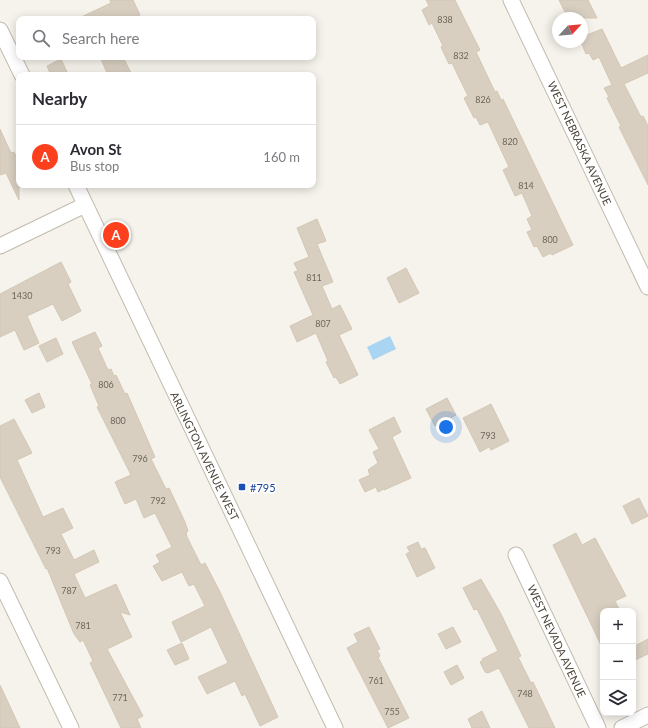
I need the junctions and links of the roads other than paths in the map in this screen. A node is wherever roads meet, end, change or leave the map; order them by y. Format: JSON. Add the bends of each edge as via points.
{"nodes":[{"id":1,"x":511,"y":0,"type":"edge"},
{"id":2,"x":0,"y":30,"type":"edge"},
{"id":3,"x":21,"y":72,"type":"edge"},
{"id":4,"x":77,"y":188,"type":"edge"},
{"id":5,"x":85,"y":205,"type":"junction"},
{"id":6,"x":0,"y":246,"type":"edge"},
{"id":7,"x":646,"y":278,"type":"edge"},
{"id":8,"x":516,"y":555,"type":"dead end"},
{"id":9,"x":0,"y":581,"type":"edge"},
{"id":10,"x":648,"y":715,"type":"edge"},
{"id":11,"x":70,"y":728,"type":"edge"},
{"id":12,"x":334,"y":728,"type":"edge"},
{"id":13,"x":598,"y":728,"type":"edge"},
{"id":14,"x":622,"y":728,"type":"edge"}],
"edges":[{"from":1,"to":7,"type":"street","name":"WEST NEBRASKA AVENUE"},
{"from":2,"to":3,"type":"street"},
{"from":4,"to":5,"type":"street","name":"ARLINGTON AVENUE WEST"},
{"from":5,"to":6,"type":"street"},
{"from":5,"to":12,"type":"street","name":"ARLINGTON AVENUE WEST"},
{"from":8,"to":13,"type":"street","name":"WEST NEVADA AVENUE"},
{"from":9,"to":11,"type":"street"},
{"from":10,"to":14,"type":"street"}]}
